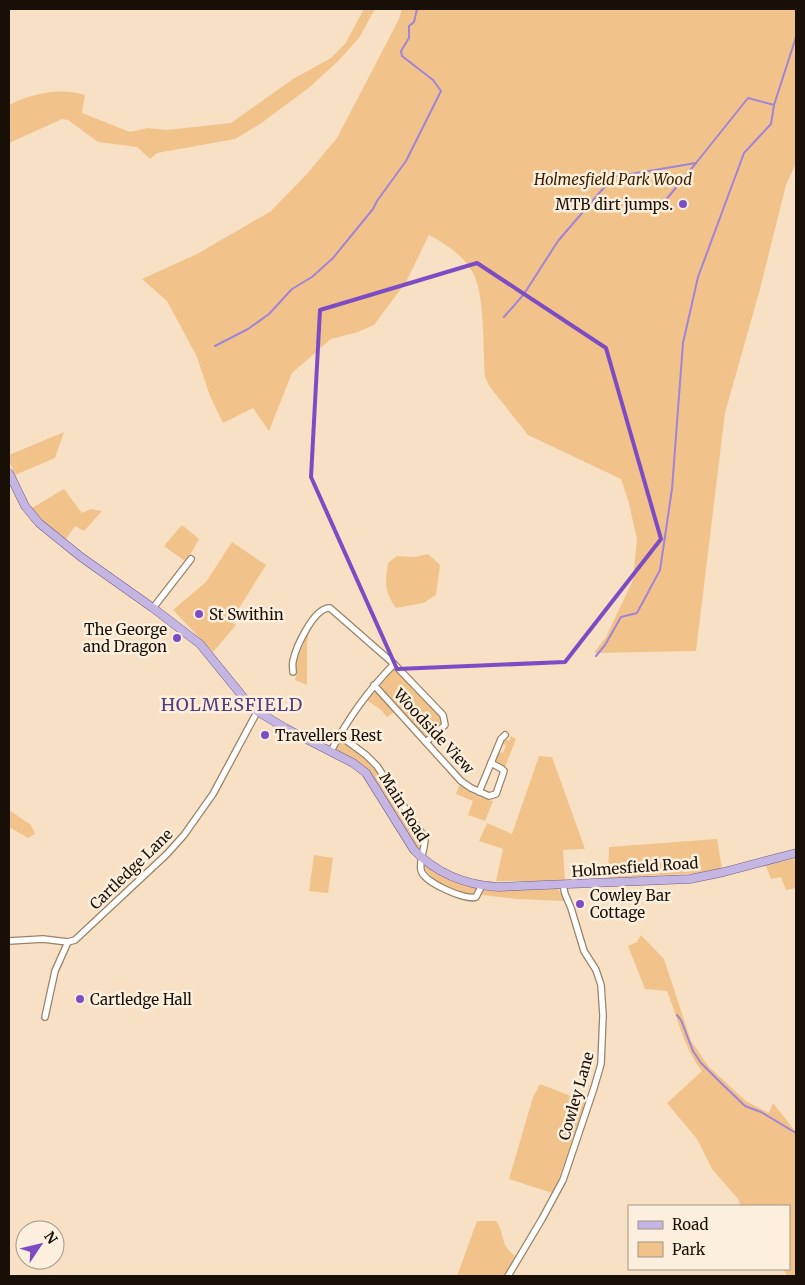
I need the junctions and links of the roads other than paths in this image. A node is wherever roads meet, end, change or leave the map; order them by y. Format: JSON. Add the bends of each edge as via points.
{"nodes":[{"id":1,"x":9,"y":473,"type":"edge"},
{"id":2,"x":191,"y":559,"type":"dead end"},
{"id":3,"x":153,"y":608,"type":"junction"},
{"id":4,"x":394,"y":664,"type":"junction"},
{"id":5,"x":293,"y":672,"type":"dead end"},
{"id":6,"x":374,"y":685,"type":"junction"},
{"id":7,"x":258,"y":712,"type":"junction"},
{"id":8,"x":340,"y":735,"type":"junction"},
{"id":9,"x":505,"y":735,"type":"dead end"},
{"id":10,"x":426,"y":742,"type":"junction"},
{"id":11,"x":331,"y":751,"type":"junction"},
{"id":12,"x":491,"y":763,"type":"junction"},
{"id":13,"x":479,"y":792,"type":"junction"},
{"id":14,"x":796,"y":853,"type":"edge"},
{"id":15,"x":422,"y":858,"type":"junction"},
{"id":16,"x":482,"y":885,"type":"junction"},
{"id":17,"x":563,"y":885,"type":"junction"},
{"id":18,"x":9,"y":941,"type":"edge"},
{"id":19,"x":68,"y":942,"type":"junction"},
{"id":20,"x":45,"y":1017,"type":"dead end"},
{"id":21,"x":508,"y":1276,"type":"edge"}],
"edges":[{"from":1,"to":3,"type":"main road","name":"Main Road","via":[[25,506],[39,523]]},
{"from":2,"to":3,"type":"street"},
{"from":3,"to":7,"type":"main road","name":"Main Road","via":[[200,644]]},
{"from":4,"to":5,"type":"street","via":[[327,608],[318,612],[304,634],[294,658]]},
{"from":4,"to":6,"type":"street"},
{"from":4,"to":10,"type":"street","via":[[445,719],[442,729]]},
{"from":6,"to":8,"type":"street"},
{"from":6,"to":10,"type":"street","name":"Woodside View"},
{"from":7,"to":11,"type":"main road","name":"Main Road"},
{"from":7,"to":19,"type":"street","name":"Cartledge Lane","via":[[213,794],[184,835],[168,854],[75,940]]},
{"from":8,"to":11,"type":"street"},
{"from":8,"to":15,"type":"street","via":[[366,756],[390,784],[425,838]]},
{"from":9,"to":12,"type":"street","name":"Woodside View"},
{"from":10,"to":13,"type":"street","name":"Woodside View","via":[[462,781]]},
{"from":11,"to":15,"type":"main road","name":"Main Road","via":[[366,773],[407,841]]},
{"from":12,"to":13,"type":"street","name":"Woodside View"},
{"from":12,"to":13,"type":"street","name":"Woodside View","via":[[504,771],[498,790],[493,796]]},
{"from":14,"to":17,"type":"main road","name":"Holmesfield Road","via":[[690,879]]},
{"from":15,"to":16,"type":"main road","name":"Main Road","via":[[456,879]]},
{"from":15,"to":16,"type":"street","name":"Main Road","via":[[424,875],[452,892],[473,898]]},
{"from":16,"to":17,"type":"main road","name":"Main Road"},
{"from":17,"to":21,"type":"street","name":"Cowley Lane","via":[[584,951],[601,985],[600,1064],[563,1180]]},
{"from":18,"to":19,"type":"street","via":[[43,939]]},
{"from":19,"to":20,"type":"street","via":[[55,971]]}]}
